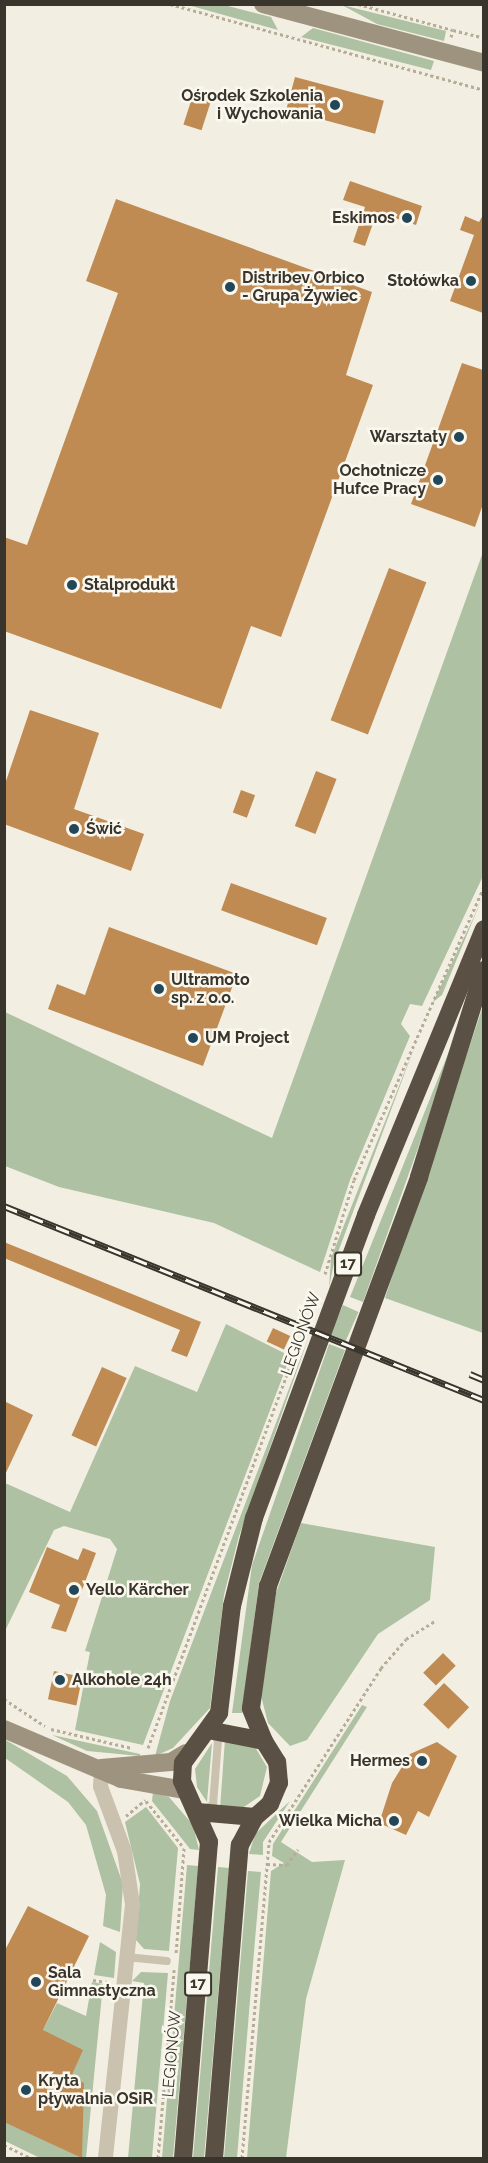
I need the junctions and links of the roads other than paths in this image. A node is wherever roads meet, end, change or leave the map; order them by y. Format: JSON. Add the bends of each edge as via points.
{"nodes":[{"id":1,"x":263,"y":4,"type":"edge"},
{"id":2,"x":483,"y":63,"type":"edge"},
{"id":3,"x":483,"y":929,"type":"edge"},
{"id":4,"x":483,"y":970,"type":"edge"},
{"id":5,"x":4,"y":1728,"type":"edge"},
{"id":6,"x":208,"y":1730,"type":"junction"},
{"id":7,"x":264,"y":1741,"type":"junction"},
{"id":8,"x":186,"y":1754,"type":"junction"},
{"id":9,"x":101,"y":1768,"type":"junction"},
{"id":10,"x":185,"y":1790,"type":"junction"},
{"id":11,"x":197,"y":1812,"type":"junction"},
{"id":12,"x":255,"y":1817,"type":"junction"},
{"id":13,"x":126,"y":1957,"type":"junction"},
{"id":14,"x":167,"y":1961,"type":"dead end"},
{"id":15,"x":105,"y":2158,"type":"edge"},
{"id":16,"x":183,"y":2158,"type":"edge"},
{"id":17,"x":214,"y":2158,"type":"edge"}],
"edges":[{"from":1,"to":2,"type":"street"},
{"from":3,"to":6,"type":"highway","name":"LEGIONÓW","number":"17","via":[[366,1215],[254,1518],[232,1606],[221,1705]]},
{"from":4,"to":7,"type":"highway","number":"17","via":[[419,1177],[268,1586],[251,1708]]},
{"from":5,"to":9,"type":"street","via":[[44,1749]]},
{"from":6,"to":7,"type":"highway"},
{"from":6,"to":8,"type":"highway","number":"17"},
{"from":6,"to":11,"type":"lane","via":[[218,1740],[213,1805]]},
{"from":7,"to":12,"type":"highway","number":"17","via":[[277,1762],[279,1783],[270,1804]]},
{"from":8,"to":9,"type":"street","via":[[171,1762]]},
{"from":8,"to":10,"type":"highway"},
{"from":9,"to":10,"type":"street","via":[[121,1779]]},
{"from":9,"to":13,"type":"street","via":[[101,1790],[131,1876]]},
{"from":10,"to":11,"type":"highway","number":"17"},
{"from":11,"to":12,"type":"highway"},
{"from":11,"to":16,"type":"highway","name":"LEGIONÓW","number":"17","via":[[207,1834],[208,1860]]},
{"from":12,"to":17,"type":"highway","number":"17","via":[[240,1845]]},
{"from":13,"to":14,"type":"lane"},
{"from":13,"to":15,"type":"street"}]}
